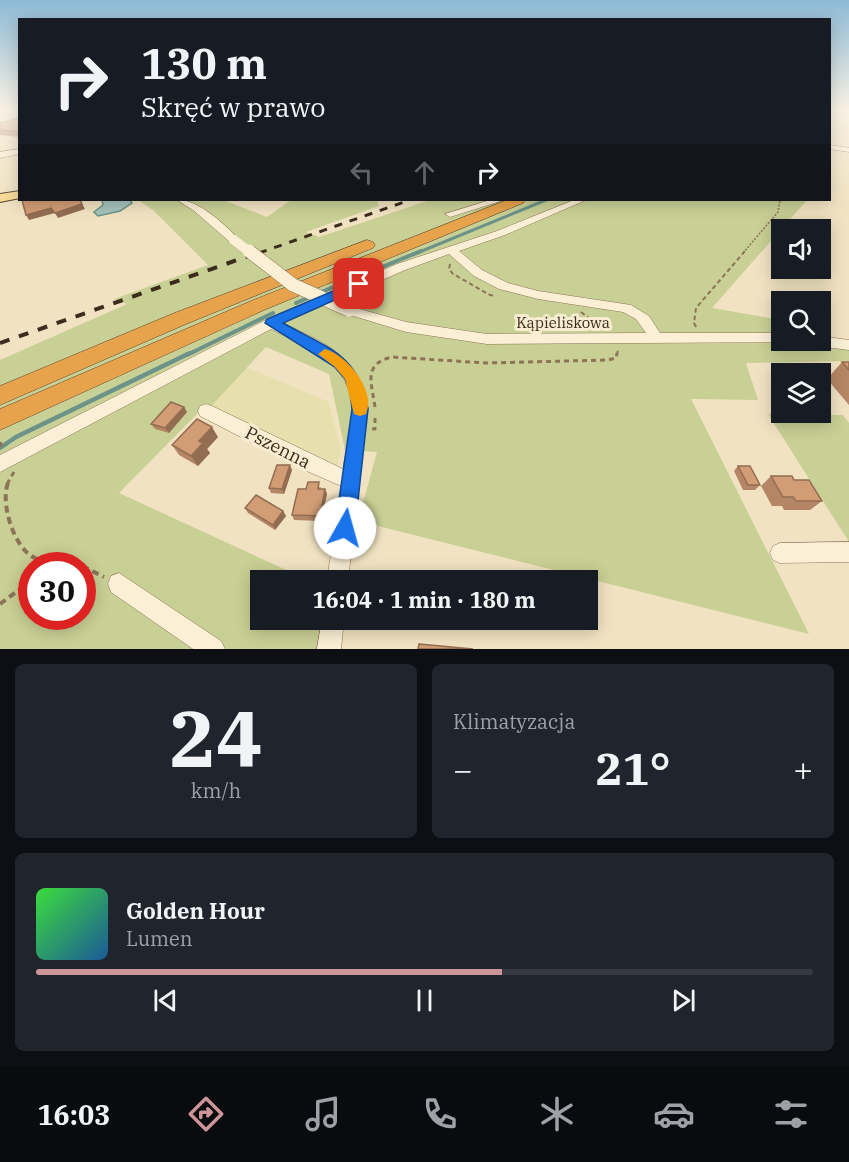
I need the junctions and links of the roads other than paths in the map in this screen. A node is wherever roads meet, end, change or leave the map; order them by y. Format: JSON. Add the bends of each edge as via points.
{"nodes":[{"id":1,"x":0,"y":144,"type":"edge"},
{"id":2,"x":831,"y":147,"type":"edge"},
{"id":3,"x":18,"y":148,"type":"edge"},
{"id":4,"x":18,"y":150,"type":"edge"},
{"id":5,"x":849,"y":150,"type":"edge"},
{"id":6,"x":0,"y":155,"type":"edge"},
{"id":7,"x":18,"y":194,"type":"edge"},
{"id":8,"x":0,"y":198,"type":"edge"},
{"id":9,"x":184,"y":201,"type":"edge"},
{"id":10,"x":485,"y":201,"type":"edge"},
{"id":11,"x":497,"y":201,"type":"edge"},
{"id":12,"x":502,"y":201,"type":"edge"},
{"id":13,"x":515,"y":201,"type":"edge"},
{"id":14,"x":578,"y":201,"type":"edge"},
{"id":15,"x":456,"y":218,"type":"junction"},
{"id":16,"x":457,"y":255,"type":"junction"},
{"id":17,"x":271,"y":323,"type":"junction"},
{"id":18,"x":771,"y":338,"type":"edge"},
{"id":19,"x":655,"y":339,"type":"junction"},
{"id":20,"x":831,"y":343,"type":"edge"},
{"id":21,"x":849,"y":345,"type":"edge"},
{"id":22,"x":0,"y":396,"type":"edge"},
{"id":23,"x":206,"y":411,"type":"dead end"},
{"id":24,"x":0,"y":420,"type":"edge"},
{"id":25,"x":0,"y":464,"type":"edge"},
{"id":26,"x":351,"y":482,"type":"junction"},
{"id":27,"x":849,"y":552,"type":"edge"},
{"id":28,"x":780,"y":553,"type":"dead end"},
{"id":29,"x":339,"y":570,"type":"edge"},
{"id":30,"x":119,"y":584,"type":"road end"},
{"id":31,"x":332,"y":630,"type":"edge"},
{"id":32,"x":213,"y":649,"type":"edge"},
{"id":33,"x":329,"y":649,"type":"edge"}],
"edges":[{"from":1,"to":3,"type":"street"},
{"from":2,"to":5,"type":"street"},
{"from":4,"to":6,"type":"street"},
{"from":7,"to":8,"type":"main road"},
{"from":9,"to":19,"type":"street","name":"Kąpieliskowa","bridge":true,"via":[[293,285],[349,310],[406,327],[476,338]]},
{"from":10,"to":15,"type":"highway"},
{"from":11,"to":15,"type":"street"},
{"from":12,"to":15,"type":"street"},
{"from":13,"to":15,"type":"highway"},
{"from":14,"to":16,"type":"street"},
{"from":15,"to":22,"type":"highway","via":[[179,319]]},
{"from":15,"to":24,"type":"highway"},
{"from":16,"to":17,"type":"street","via":[[391,271]]},
{"from":16,"to":19,"type":"street","via":[[489,279],[509,287],[636,312],[645,318]]},
{"from":17,"to":25,"type":"street"},
{"from":17,"to":26,"type":"street","via":[[340,363],[351,376],[360,409]]},
{"from":18,"to":19,"type":"street","name":"Kąpieliskowa"},
{"from":20,"to":21,"type":"street"},
{"from":23,"to":26,"type":"street","name":"Pszenna"},
{"from":26,"to":29,"type":"street"},
{"from":27,"to":28,"type":"street"},
{"from":30,"to":32,"type":"street"},
{"from":31,"to":33,"type":"street"}]}
